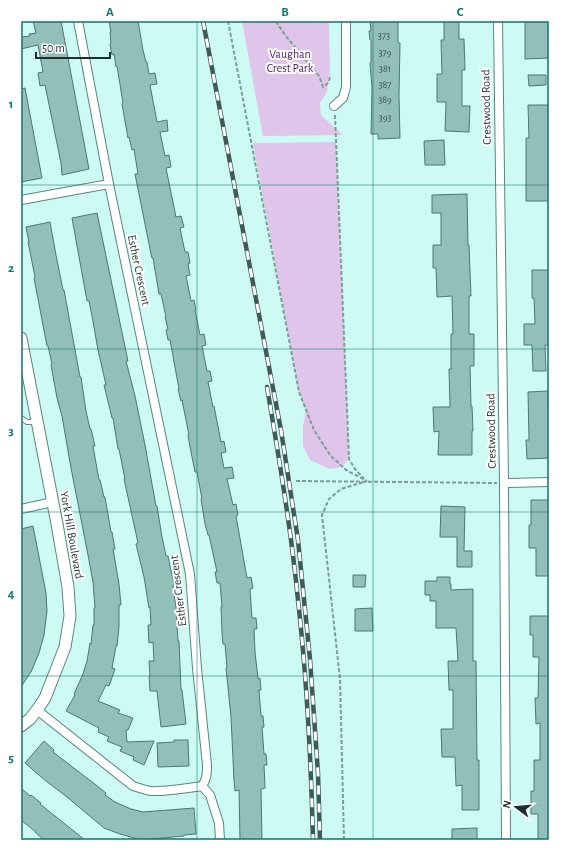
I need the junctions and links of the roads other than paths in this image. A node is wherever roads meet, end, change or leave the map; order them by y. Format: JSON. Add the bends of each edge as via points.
{"nodes":[{"id":1,"x":78,"y":21,"type":"edge"},
{"id":2,"x":346,"y":21,"type":"edge"},
{"id":3,"x":498,"y":21,"type":"edge"},
{"id":4,"x":334,"y":106,"type":"road end"},
{"id":5,"x":109,"y":184,"type":"junction"},
{"id":6,"x":21,"y":200,"type":"edge"},
{"id":7,"x":21,"y":338,"type":"edge"},
{"id":8,"x":21,"y":418,"type":"edge"},
{"id":9,"x":38,"y":421,"type":"junction"},
{"id":10,"x":549,"y":482,"type":"edge"},
{"id":11,"x":504,"y":483,"type":"junction"},
{"id":12,"x":53,"y":502,"type":"junction"},
{"id":13,"x":21,"y":509,"type":"edge"},
{"id":14,"x":37,"y":710,"type":"junction"},
{"id":15,"x":21,"y":726,"type":"edge"},
{"id":16,"x":202,"y":786,"type":"junction"},
{"id":17,"x":220,"y":840,"type":"edge"},
{"id":18,"x":506,"y":840,"type":"edge"}],
"edges":[{"from":1,"to":5,"type":"street","name":"Esther Crescent"},
{"from":2,"to":4,"type":"street","via":[[346,87],[343,98]]},
{"from":3,"to":11,"type":"street","name":"Crestwood Road"},
{"from":5,"to":6,"type":"street"},
{"from":5,"to":16,"type":"street","name":"Esther Crescent","via":[[190,574],[207,765],[206,782]]},
{"from":7,"to":9,"type":"street","name":"York Hill Boulevard"},
{"from":8,"to":9,"type":"lane","via":[[27,422]]},
{"from":9,"to":12,"type":"street","name":"York Hill Boulevard"},
{"from":10,"to":11,"type":"street"},
{"from":11,"to":18,"type":"street","name":"Crestwood Road"},
{"from":12,"to":13,"type":"street"},
{"from":12,"to":14,"type":"street","name":"York Hill Boulevard","via":[[68,587],[70,616],[65,647],[45,698]]},
{"from":14,"to":15,"type":"street","name":"York Hill Boulevard"},
{"from":14,"to":16,"type":"street","via":[[133,786],[152,791]]},
{"from":16,"to":17,"type":"street","via":[[210,795],[219,823]]}]}
